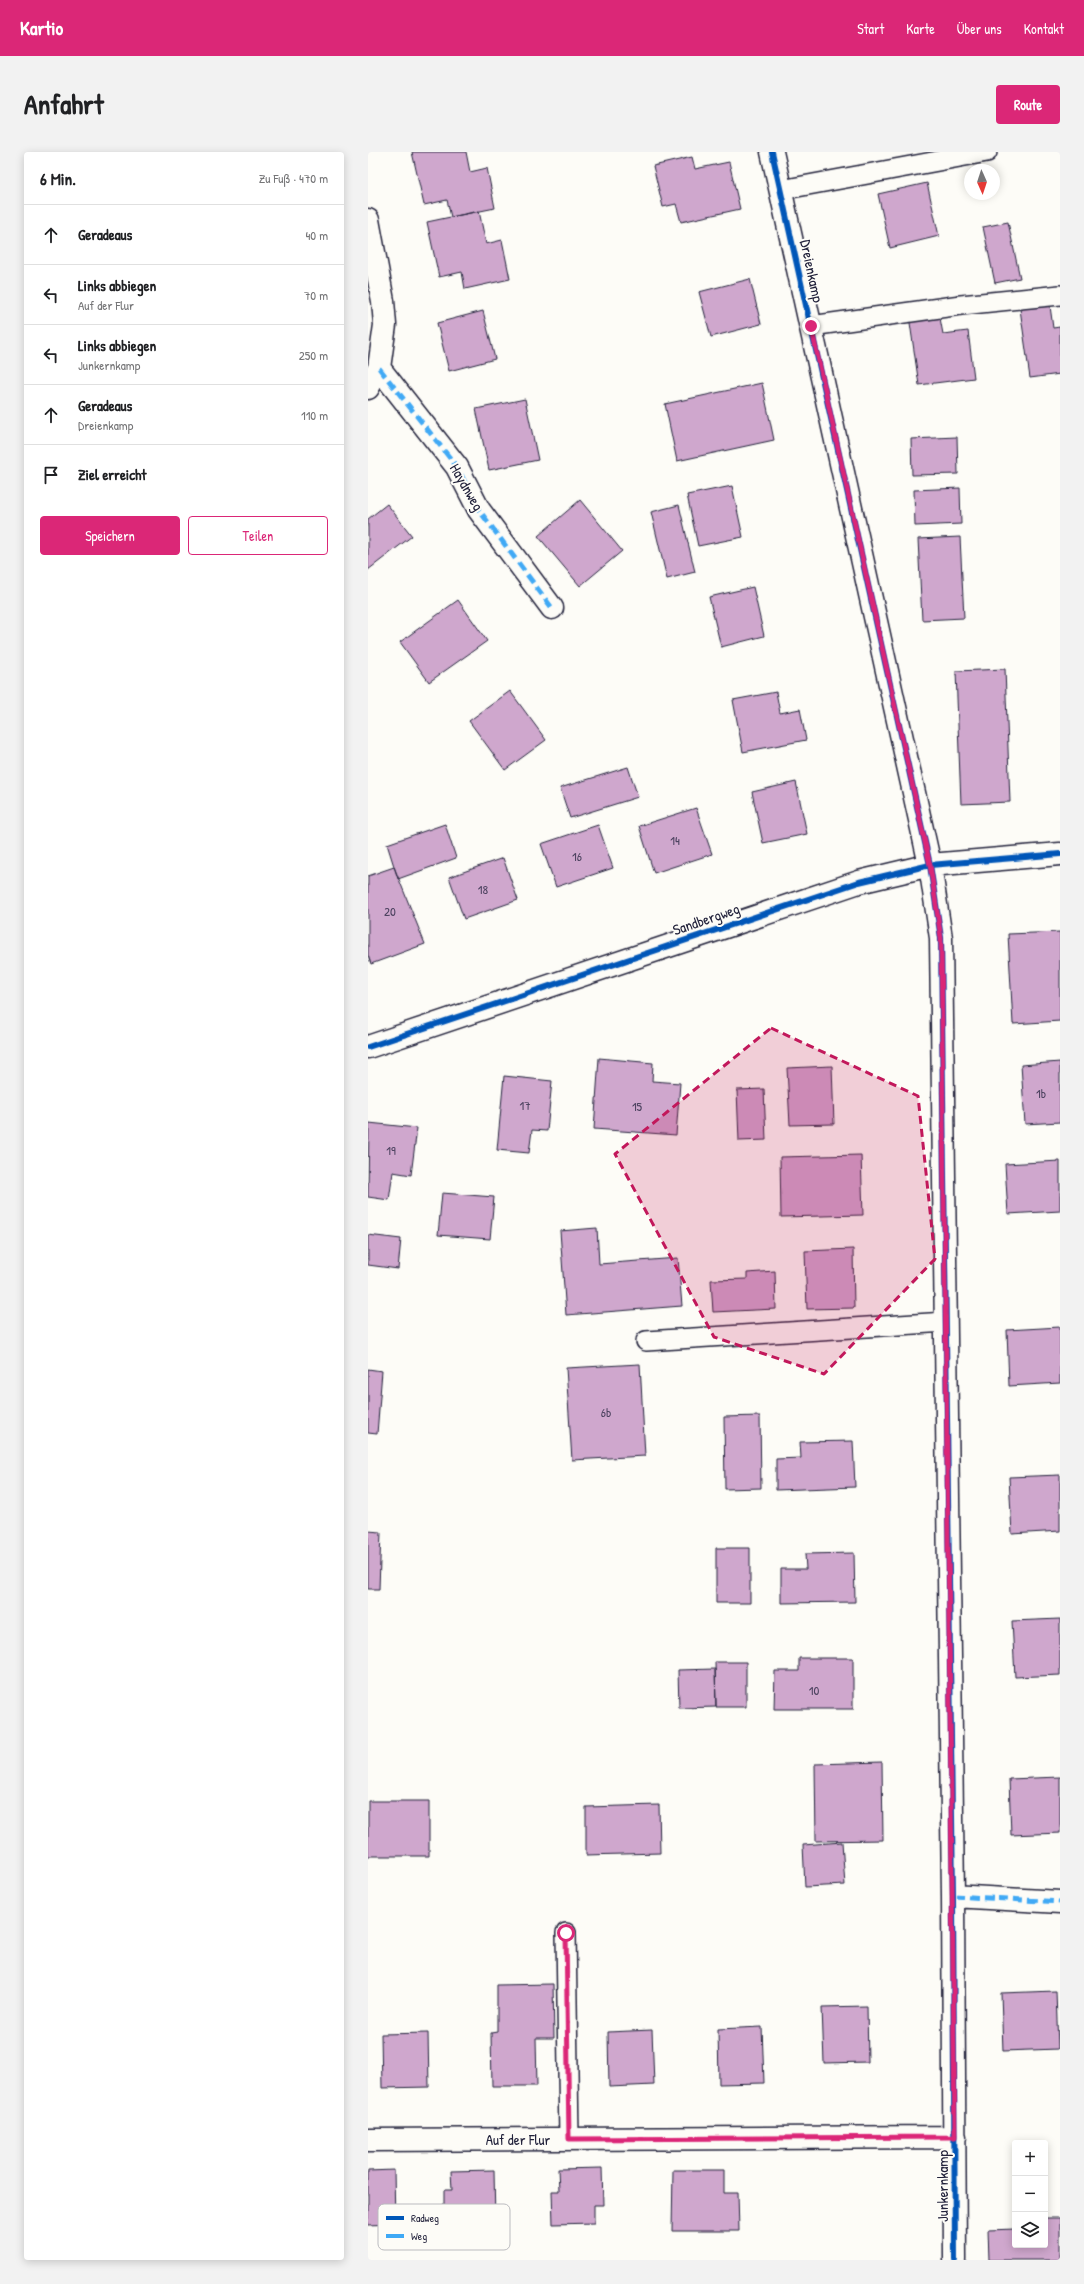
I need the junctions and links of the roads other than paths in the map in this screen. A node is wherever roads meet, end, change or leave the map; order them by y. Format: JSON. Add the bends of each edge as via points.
{"nodes":[{"id":1,"x":772,"y":152,"type":"edge"},
{"id":2,"x":987,"y":152,"type":"edge"},
{"id":3,"x":781,"y":190,"type":"junction"},
{"id":4,"x":368,"y":220,"type":"edge"},
{"id":5,"x":1060,"y":295,"type":"edge"},
{"id":6,"x":811,"y":326,"type":"junction"},
{"id":7,"x":379,"y":368,"type":"junction"},
{"id":8,"x":368,"y":388,"type":"edge"},
{"id":9,"x":552,"y":608,"type":"dead end"},
{"id":10,"x":1060,"y":854,"type":"edge"},
{"id":11,"x":930,"y":865,"type":"junction"},
{"id":12,"x":368,"y":1047,"type":"edge"},
{"id":13,"x":946,"y":1322,"type":"junction"},
{"id":14,"x":646,"y":1340,"type":"dead end"},
{"id":15,"x":953,"y":1896,"type":"junction"},
{"id":16,"x":1060,"y":1902,"type":"edge"},
{"id":17,"x":566,"y":1933,"type":"dead end"},
{"id":18,"x":955,"y":2137,"type":"junction"},
{"id":19,"x":569,"y":2139,"type":"junction"},
{"id":20,"x":368,"y":2140,"type":"edge"},
{"id":21,"x":955,"y":2260,"type":"edge"}],
"edges":[{"from":1,"to":3,"type":"street","name":"Dreienkamp"},
{"from":2,"to":3,"type":"lane"},
{"from":3,"to":6,"type":"street","name":"Dreienkamp"},
{"from":4,"to":7,"type":"street","via":[[385,325]]},
{"from":5,"to":6,"type":"lane","via":[[962,305]]},
{"from":6,"to":11,"type":"street","name":"Dreienkamp"},
{"from":7,"to":8,"type":"street"},
{"from":7,"to":9,"type":"street","name":"Haydnweg","via":[[457,467],[479,510]]},
{"from":10,"to":11,"type":"street","name":"Sandbergweg"},
{"from":11,"to":12,"type":"street","name":"Sandbergweg","via":[[859,882]]},
{"from":11,"to":13,"type":"street","name":"Junkernkamp","via":[[941,938]]},
{"from":13,"to":14,"type":"lane"},
{"from":13,"to":15,"type":"street","name":"Junkernkamp"},
{"from":15,"to":16,"type":"street"},
{"from":15,"to":18,"type":"street","name":"Junkernkamp"},
{"from":17,"to":19,"type":"lane"},
{"from":18,"to":19,"type":"street","name":"Auf der Flur"},
{"from":18,"to":21,"type":"street","name":"Junkernkamp"},
{"from":19,"to":20,"type":"street","name":"Auf der Flur"}]}
